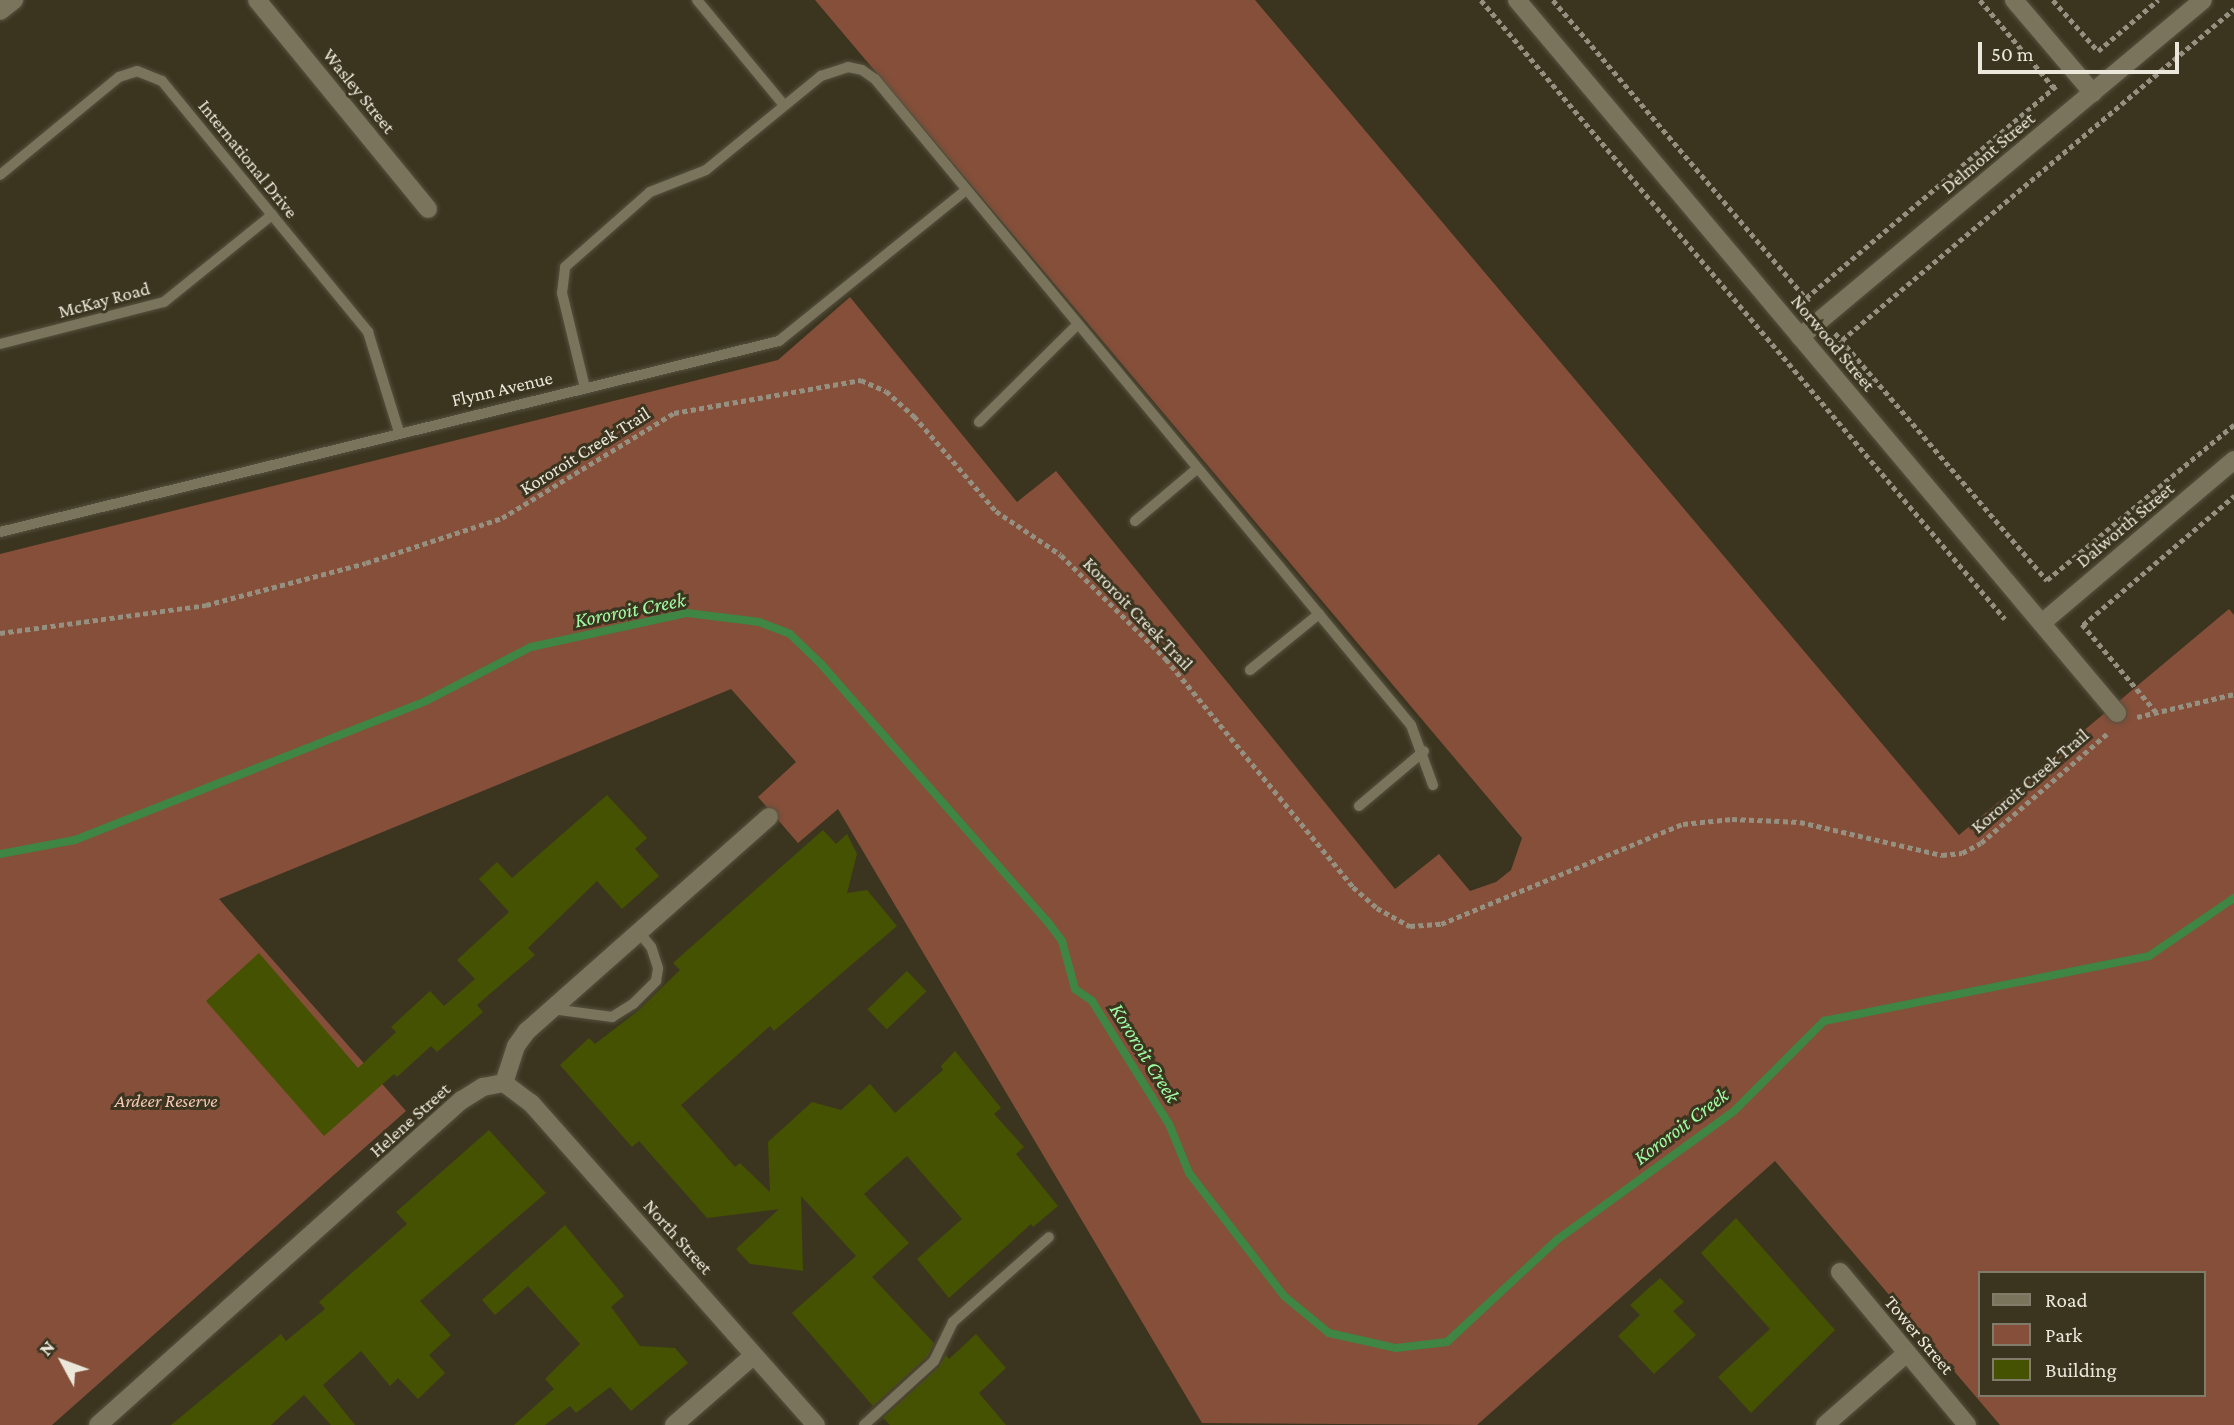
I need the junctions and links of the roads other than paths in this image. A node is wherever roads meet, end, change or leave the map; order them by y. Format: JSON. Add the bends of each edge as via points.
{"nodes":[{"id":1,"x":13,"y":0,"type":"edge"},
{"id":2,"x":257,"y":0,"type":"edge"},
{"id":3,"x":697,"y":0,"type":"edge"},
{"id":4,"x":1517,"y":0,"type":"edge"},
{"id":5,"x":2014,"y":0,"type":"edge"},
{"id":6,"x":2203,"y":0,"type":"edge"},
{"id":7,"x":0,"y":11,"type":"edge"},
{"id":8,"x":2093,"y":93,"type":"junction"},
{"id":9,"x":784,"y":106,"type":"junction"},
{"id":10,"x":0,"y":175,"type":"edge"},
{"id":11,"x":966,"y":190,"type":"junction"},
{"id":12,"x":428,"y":209,"type":"dead end"},
{"id":13,"x":272,"y":215,"type":"junction"},
{"id":14,"x":1078,"y":324,"type":"junction"},
{"id":15,"x":1800,"y":337,"type":"junction"},
{"id":16,"x":0,"y":344,"type":"edge"},
{"id":17,"x":585,"y":388,"type":"junction"},
{"id":18,"x":979,"y":422,"type":"dead end"},
{"id":19,"x":399,"y":432,"type":"junction"},
{"id":20,"x":2234,"y":460,"type":"edge"},
{"id":21,"x":1198,"y":468,"type":"junction"},
{"id":22,"x":1135,"y":521,"type":"dead end"},
{"id":23,"x":0,"y":531,"type":"edge"},
{"id":24,"x":1319,"y":614,"type":"junction"},
{"id":25,"x":2043,"y":622,"type":"junction"},
{"id":26,"x":1250,"y":670,"type":"dead end"},
{"id":27,"x":2119,"y":721,"type":"road end"},
{"id":28,"x":1424,"y":751,"type":"junction"},
{"id":29,"x":1433,"y":785,"type":"dead end"},
{"id":30,"x":1359,"y":806,"type":"dead end"},
{"id":31,"x":769,"y":817,"type":"dead end"},
{"id":32,"x":639,"y":932,"type":"junction"},
{"id":33,"x":552,"y":1009,"type":"junction"},
{"id":34,"x":504,"y":1083,"type":"junction"},
{"id":35,"x":1049,"y":1237,"type":"dead end"},
{"id":36,"x":1840,"y":1272,"type":"dead end"},
{"id":37,"x":1906,"y":1353,"type":"junction"},
{"id":38,"x":754,"y":1355,"type":"junction"},
{"id":39,"x":98,"y":1425,"type":"edge"},
{"id":40,"x":674,"y":1425,"type":"edge"},
{"id":41,"x":816,"y":1425,"type":"edge"},
{"id":42,"x":864,"y":1425,"type":"edge"},
{"id":43,"x":1825,"y":1425,"type":"edge"},
{"id":44,"x":1967,"y":1425,"type":"edge"}],
"edges":[{"from":1,"to":7,"type":"street"},
{"from":2,"to":12,"type":"street","name":"Wasley Street"},
{"from":3,"to":9,"type":"lane"},
{"from":4,"to":15,"type":"street","name":"Norwood Street"},
{"from":5,"to":8,"type":"street"},
{"from":6,"to":8,"type":"street","name":"Delmont Street"},
{"from":8,"to":15,"type":"street","name":"Delmont Street"},
{"from":9,"to":11,"type":"lane","via":[[834,70],[862,70],[875,79]]},
{"from":9,"to":17,"type":"lane","via":[[706,170],[650,192],[565,267],[562,293]]},
{"from":10,"to":13,"type":"lane","name":"International Drive","via":[[119,77],[137,71],[162,81]]},
{"from":11,"to":14,"type":"lane"},
{"from":11,"to":17,"type":"lane","name":"Flynn Avenue","via":[[779,341]]},
{"from":13,"to":16,"type":"lane","name":"McKay Road","via":[[164,302]]},
{"from":13,"to":19,"type":"lane","name":"International Drive","via":[[375,344]]},
{"from":14,"to":18,"type":"lane"},
{"from":14,"to":21,"type":"lane"},
{"from":15,"to":25,"type":"street","name":"Norwood Street"},
{"from":17,"to":19,"type":"lane","name":"Flynn Avenue"},
{"from":19,"to":23,"type":"lane","name":"Flynn Avenue"},
{"from":20,"to":25,"type":"street","name":"Dalworth Street"},
{"from":21,"to":22,"type":"lane"},
{"from":21,"to":24,"type":"lane"},
{"from":24,"to":26,"type":"lane"},
{"from":24,"to":28,"type":"lane","via":[[1411,724]]},
{"from":25,"to":27,"type":"street","name":"Norwood Street"},
{"from":28,"to":29,"type":"lane"},
{"from":28,"to":30,"type":"lane"},
{"from":31,"to":32,"type":"street"},
{"from":32,"to":33,"type":"street"},
{"from":32,"to":33,"type":"lane","via":[[658,968],[656,981],[633,1004],[612,1017]]},
{"from":33,"to":34,"type":"street","via":[[516,1046]]},
{"from":34,"to":38,"type":"street","name":"North Street","via":[[531,1103]]},
{"from":34,"to":39,"type":"street","name":"Helene Street","via":[[483,1087],[461,1100]]},
{"from":35,"to":42,"type":"lane","via":[[953,1322],[934,1361]]},
{"from":36,"to":37,"type":"street","name":"Tower Street"},
{"from":37,"to":43,"type":"street"},
{"from":37,"to":44,"type":"street","name":"Tower Street"},
{"from":38,"to":40,"type":"street"},
{"from":38,"to":41,"type":"street","name":"North Street"}]}
